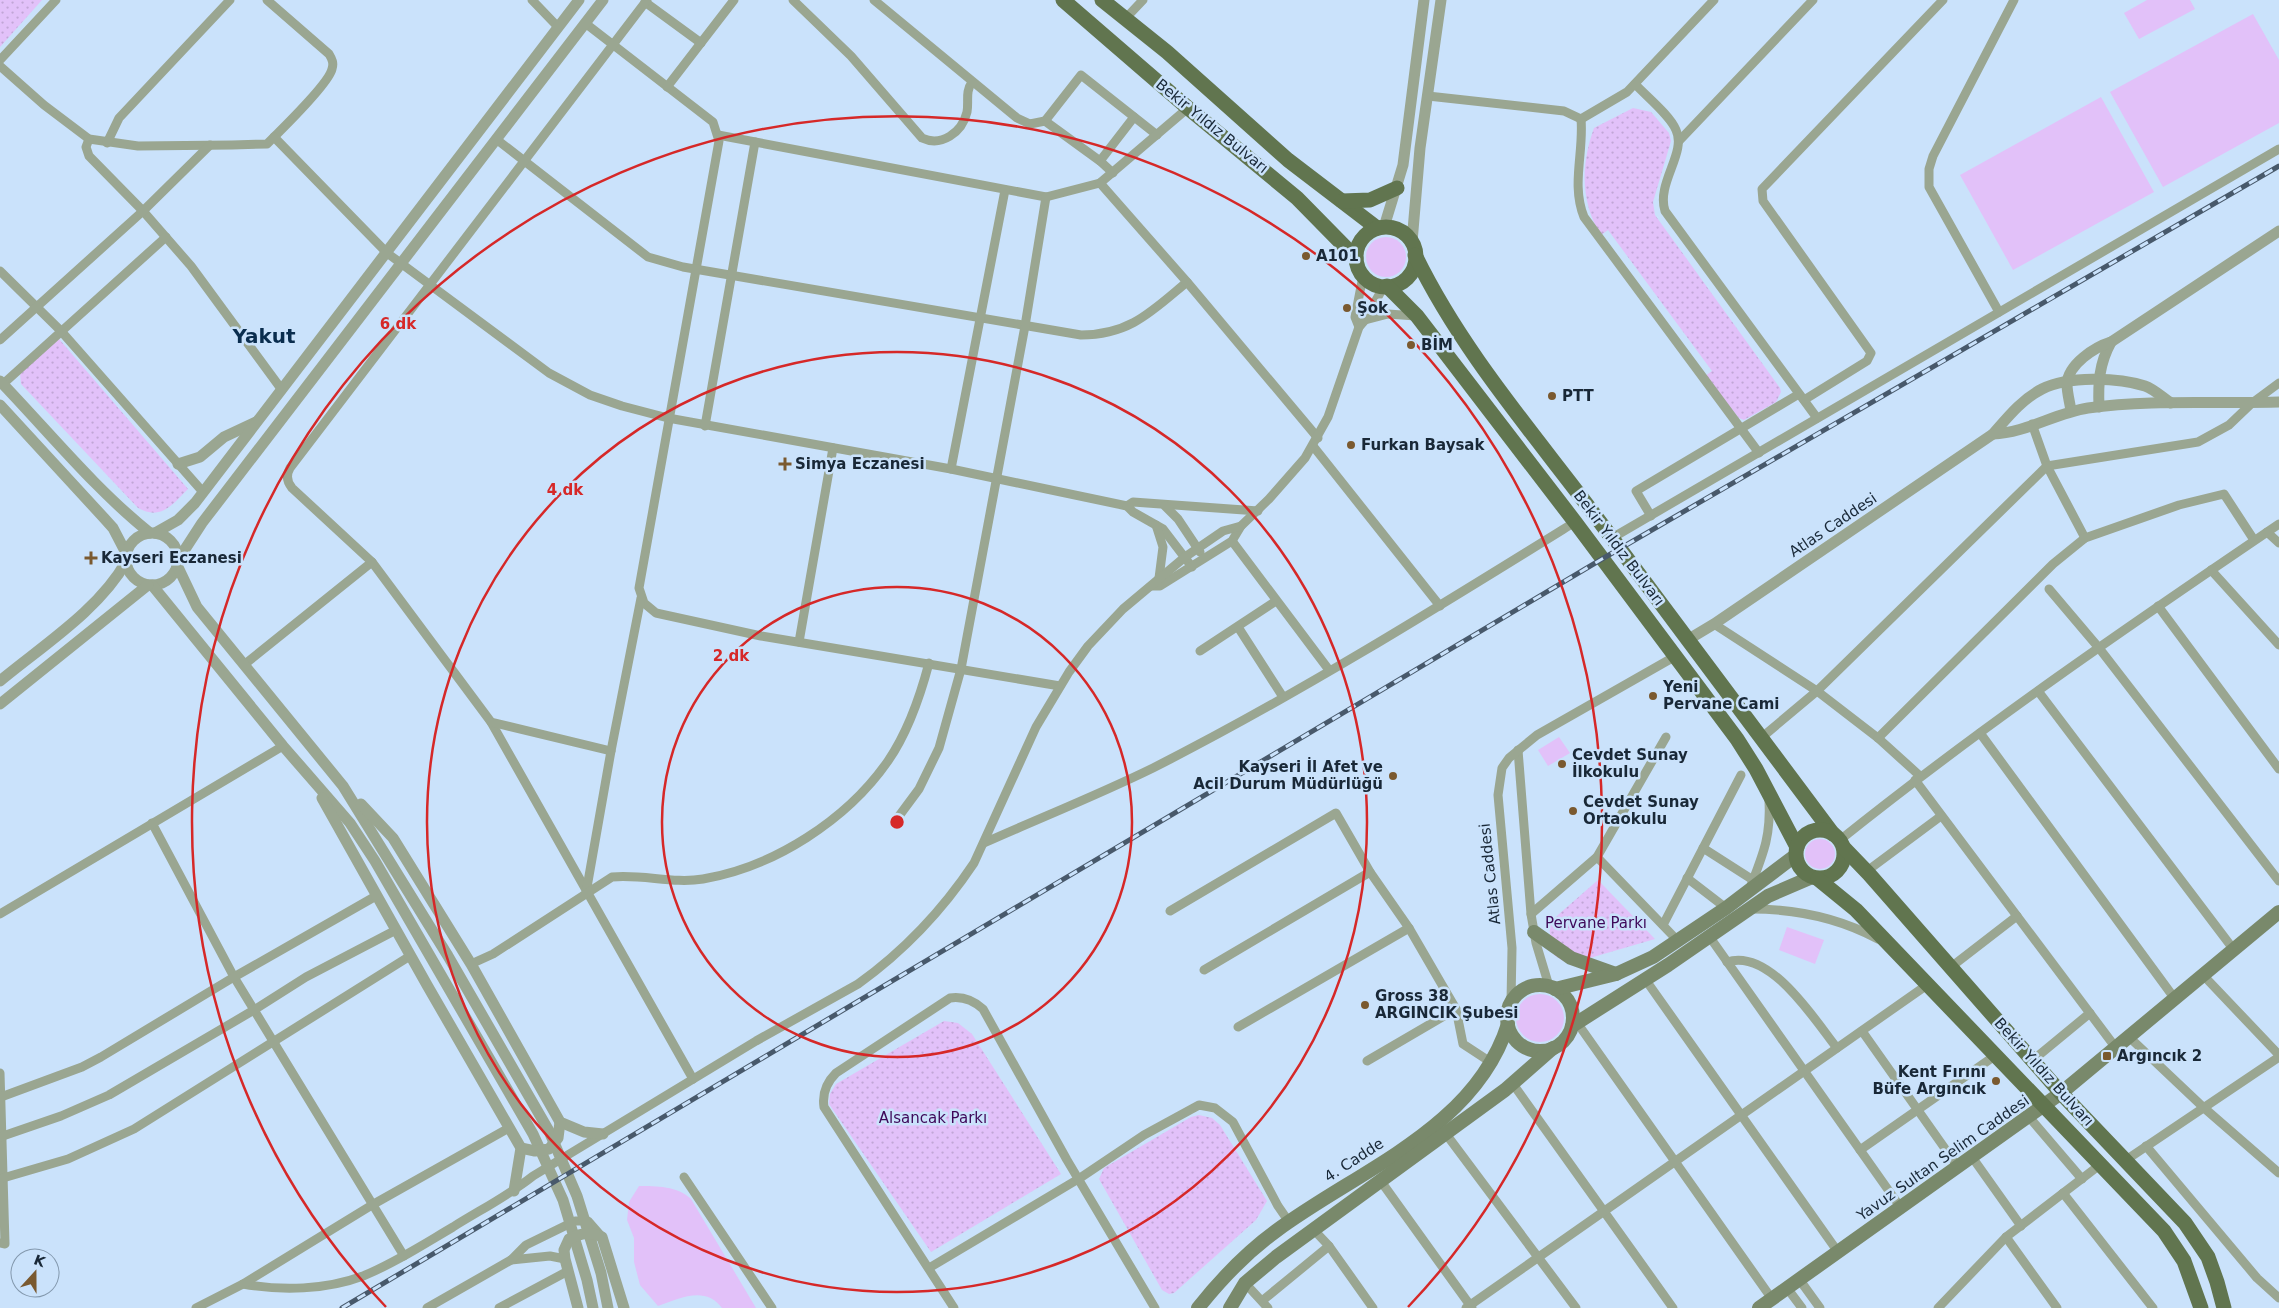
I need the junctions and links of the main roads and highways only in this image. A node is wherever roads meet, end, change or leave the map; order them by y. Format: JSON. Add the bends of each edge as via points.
{"nodes":[{"id":1,"x":1062,"y":0,"type":"edge"},
{"id":2,"x":1102,"y":0,"type":"edge"},
{"id":3,"x":1397,"y":188,"type":"road end"},
{"id":4,"x":1342,"y":201,"type":"junction"},
{"id":5,"x":1381,"y":227,"type":"junction"},
{"id":6,"x":1413,"y":249,"type":"junction"},
{"id":7,"x":1356,"y":258,"type":"junction"},
{"id":8,"x":1386,"y":286,"type":"junction"},
{"id":9,"x":1839,"y":841,"type":"junction"},
{"id":10,"x":1797,"y":851,"type":"junction"},
{"id":11,"x":1815,"y":878,"type":"junction"},
{"id":12,"x":2277,"y":917,"type":"edge"},
{"id":13,"x":1534,"y":932,"type":"road end"},
{"id":14,"x":1616,"y":974,"type":"junction"},
{"id":15,"x":1552,"y":987,"type":"junction"},
{"id":16,"x":1508,"y":1024,"type":"junction"},
{"id":17,"x":1575,"y":1025,"type":"junction"},
{"id":18,"x":1553,"y":1048,"type":"junction"},
{"id":19,"x":2062,"y":1093,"type":"junction"},
{"id":20,"x":2045,"y":1106,"type":"junction"},
{"id":21,"x":1199,"y":1308,"type":"edge"},
{"id":22,"x":1212,"y":1308,"type":"edge"},
{"id":23,"x":1230,"y":1308,"type":"edge"},
{"id":24,"x":1759,"y":1308,"type":"edge"},
{"id":25,"x":2201,"y":1308,"type":"edge"},
{"id":26,"x":2224,"y":1308,"type":"edge"}],
"edges":[{"from":1,"to":7,"type":"main road","name":"Bekir Yıldız Bulvarı","via":[[1297,198]]},
{"from":2,"to":4,"type":"main road","name":"Bekir Yıldız Bulvarı","via":[[1167,52],[1288,160]]},
{"from":3,"to":4,"type":"main road","via":[[1370,200]]},
{"from":4,"to":5,"type":"main road","name":"Bekir Yıldız Bulvarı"},
{"from":5,"to":6,"type":"main road","via":[[1403,232]]},
{"from":5,"to":7,"type":"main road","via":[[1361,239]]},
{"from":6,"to":8,"type":"main road","via":[[1413,268],[1405,279]]},
{"from":6,"to":9,"type":"main road","name":"Bekir Yıldız Bulvarı","via":[[1445,312],[1481,365]]},
{"from":7,"to":8,"type":"main road","via":[[1363,276],[1374,284]]},
{"from":8,"to":10,"type":"main road","name":"Bekir Yıldız Bulvarı","via":[[1417,316],[1737,739],[1767,787]]},
{"from":9,"to":10,"type":"main road","via":[[1822,830],[1811,832],[1802,839]]},
{"from":9,"to":11,"type":"main road","via":[[1844,860],[1839,870],[1830,877]]},
{"from":9,"to":19,"type":"main road","name":"Bekir Yıldız Bulvarı"},
{"from":10,"to":11,"type":"main road","via":[[1802,871]]},
{"from":10,"to":14,"type":"main road","via":[[1726,908],[1678,941]]},
{"from":11,"to":17,"type":"main road","via":[[1768,896]]},
{"from":11,"to":20,"type":"main road","name":"Bekir Yıldız Bulvarı","via":[[1856,910]]},
{"from":12,"to":19,"type":"main road","name":"Yavuz Sultan Selim Caddesi"},
{"from":13,"to":14,"type":"main road","via":[[1571,958]]},
{"from":14,"to":15,"type":"main road"},
{"from":15,"to":16,"type":"main road","via":[[1527,988],[1515,996],[1507,1016]]},
{"from":15,"to":17,"type":"main road","via":[[1570,1005]]},
{"from":16,"to":18,"type":"main road","via":[[1514,1037],[1525,1046],[1539,1050]]},
{"from":16,"to":21,"type":"main road","name":"4. Cadde","via":[[1492,1063],[1472,1092],[1444,1118],[1262,1242],[1228,1272]]},
{"from":17,"to":18,"type":"main road"},
{"from":18,"to":23,"type":"main road","name":"4. Cadde","via":[[1446,1134],[1276,1257],[1246,1283]]},
{"from":19,"to":20,"type":"main road","name":"Yavuz Sultan Selim Caddesi"},
{"from":19,"to":26,"type":"main road","name":"Bekir Yıldız Bulvarı","via":[[2194,1234],[2213,1269]]},
{"from":20,"to":24,"type":"main road","name":"Yavuz Sultan Selim Caddesi"},
{"from":20,"to":25,"type":"main road","name":"Bekir Yıldız Bulvarı","via":[[2172,1240],[2190,1274]]},
{"from":21,"to":22,"type":"main road"}]}
